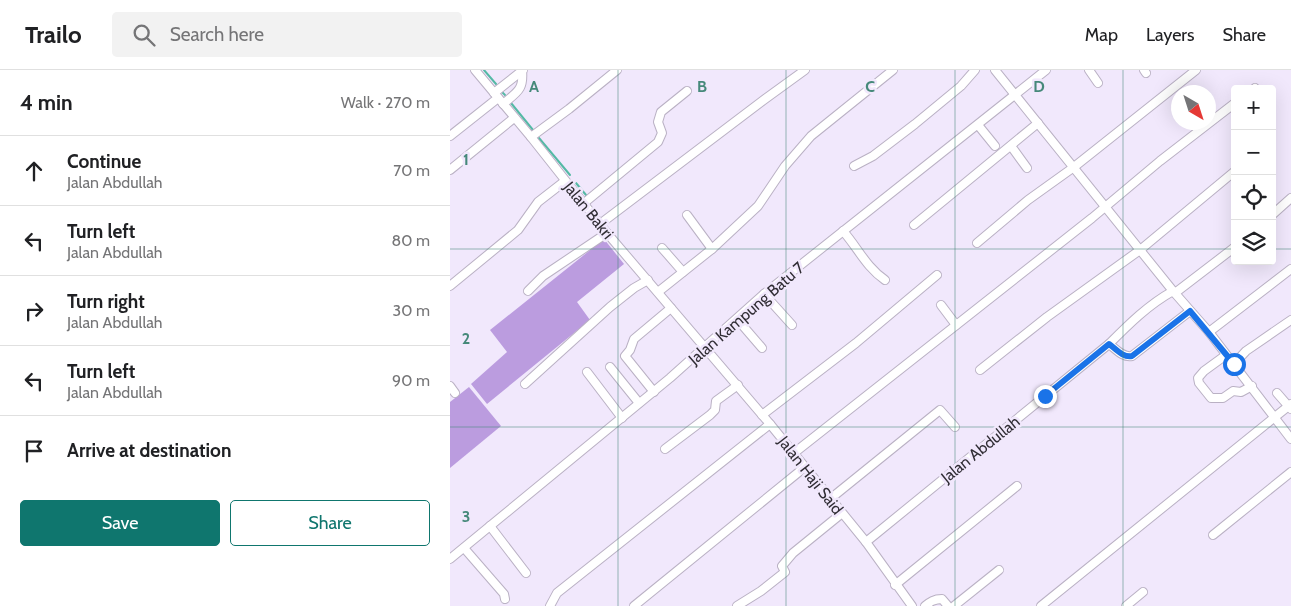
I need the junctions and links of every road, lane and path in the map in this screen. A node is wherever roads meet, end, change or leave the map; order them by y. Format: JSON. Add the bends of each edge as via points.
{"nodes":[{"id":1,"x":475,"y":70,"type":"edge"},
{"id":2,"x":616,"y":70,"type":"edge"},
{"id":3,"x":805,"y":70,"type":"edge"},
{"id":4,"x":893,"y":70,"type":"edge"},
{"id":5,"x":975,"y":70,"type":"edge"},
{"id":6,"x":995,"y":70,"type":"edge"},
{"id":7,"x":1046,"y":70,"type":"edge"},
{"id":8,"x":1089,"y":70,"type":"edge"},
{"id":9,"x":1196,"y":70,"type":"edge"},
{"id":10,"x":1098,"y":82,"type":"dead end"},
{"id":11,"x":687,"y":90,"type":"dead end"},
{"id":12,"x":1015,"y":95,"type":"junction"},
{"id":13,"x":498,"y":98,"type":"junction"},
{"id":14,"x":1231,"y":106,"type":"edge"},
{"id":15,"x":514,"y":118,"type":"junction"},
{"id":16,"x":1038,"y":123,"type":"junction"},
{"id":17,"x":978,"y":124,"type":"junction"},
{"id":18,"x":450,"y":136,"type":"edge"},
{"id":19,"x":531,"y":137,"type":"junction"},
{"id":20,"x":995,"y":146,"type":"dead end"},
{"id":21,"x":1011,"y":146,"type":"junction"},
{"id":22,"x":854,"y":166,"type":"dead end"},
{"id":23,"x":1074,"y":167,"type":"junction"},
{"id":24,"x":1027,"y":168,"type":"dead end"},
{"id":25,"x":450,"y":170,"type":"edge"},
{"id":26,"x":1231,"y":174,"type":"edge"},
{"id":27,"x":565,"y":181,"type":"junction"},
{"id":28,"x":1291,"y":198,"type":"edge"},
{"id":29,"x":583,"y":204,"type":"junction"},
{"id":30,"x":1105,"y":207,"type":"junction"},
{"id":31,"x":1276,"y":211,"type":"edge"},
{"id":32,"x":687,"y":215,"type":"dead end"},
{"id":33,"x":600,"y":224,"type":"junction"},
{"id":34,"x":914,"y":224,"type":"dead end"},
{"id":35,"x":843,"y":231,"type":"junction"},
{"id":36,"x":607,"y":233,"type":"junction"},
{"id":37,"x":976,"y":244,"type":"dead end"},
{"id":38,"x":662,"y":248,"type":"dead end"},
{"id":39,"x":712,"y":249,"type":"junction"},
{"id":40,"x":1140,"y":250,"type":"junction"},
{"id":41,"x":1231,"y":250,"type":"edge"},
{"id":42,"x":1291,"y":269,"type":"edge"},
{"id":43,"x":683,"y":272,"type":"junction"},
{"id":44,"x":937,"y":275,"type":"dead end"},
{"id":45,"x":648,"y":280,"type":"junction"},
{"id":46,"x":885,"y":280,"type":"dead end"},
{"id":47,"x":450,"y":286,"type":"edge"},
{"id":48,"x":528,"y":292,"type":"dead end"},
{"id":49,"x":658,"y":292,"type":"junction"},
{"id":50,"x":1174,"y":292,"type":"junction"},
{"id":51,"x":764,"y":294,"type":"junction"},
{"id":52,"x":941,"y":305,"type":"dead end"},
{"id":53,"x":671,"y":308,"type":"junction"},
{"id":54,"x":1190,"y":311,"type":"junction"},
{"id":55,"x":737,"y":319,"type":"junction"},
{"id":56,"x":1291,"y":320,"type":"edge"},
{"id":57,"x":956,"y":325,"type":"junction"},
{"id":58,"x":792,"y":326,"type":"dead end"},
{"id":59,"x":1209,"y":332,"type":"junction"},
{"id":60,"x":1109,"y":344,"type":"junction"},
{"id":61,"x":762,"y":348,"type":"dead end"},
{"id":62,"x":704,"y":349,"type":"junction"},
{"id":63,"x":1226,"y":355,"type":"junction"},
{"id":64,"x":1234,"y":364,"type":"junction"},
{"id":65,"x":610,"y":367,"type":"dead end"},
{"id":66,"x":980,"y":370,"type":"dead end"},
{"id":67,"x":587,"y":372,"type":"dead end"},
{"id":68,"x":524,"y":384,"type":"dead end"},
{"id":69,"x":738,"y":385,"type":"junction"},
{"id":70,"x":1252,"y":386,"type":"junction"},
{"id":71,"x":654,"y":392,"type":"junction"},
{"id":72,"x":1277,"y":393,"type":"dead end"},
{"id":73,"x":639,"y":403,"type":"junction"},
{"id":74,"x":1290,"y":407,"type":"edge"},
{"id":75,"x":762,"y":415,"type":"junction"},
{"id":76,"x":622,"y":418,"type":"junction"},
{"id":77,"x":1274,"y":418,"type":"junction"},
{"id":78,"x":770,"y":424,"type":"junction"},
{"id":79,"x":955,"y":427,"type":"dead end"},
{"id":80,"x":1291,"y":439,"type":"edge"},
{"id":81,"x":665,"y":449,"type":"dead end"},
{"id":82,"x":794,"y":453,"type":"junction"},
{"id":83,"x":805,"y":467,"type":"junction"},
{"id":84,"x":1291,"y":472,"type":"edge"},
{"id":85,"x":1017,"y":486,"type":"dead end"},
{"id":86,"x":830,"y":499,"type":"junction"},
{"id":87,"x":841,"y":514,"type":"junction"},
{"id":88,"x":490,"y":526,"type":"junction"},
{"id":89,"x":1213,"y":535,"type":"dead end"},
{"id":90,"x":866,"y":542,"type":"junction"},
{"id":91,"x":464,"y":548,"type":"junction"},
{"id":92,"x":450,"y":559,"type":"edge"},
{"id":93,"x":999,"y":570,"type":"dead end"},
{"id":94,"x":526,"y":573,"type":"dead end"},
{"id":95,"x":895,"y":585,"type":"junction"},
{"id":96,"x":1143,"y":592,"type":"dead end"},
{"id":97,"x":505,"y":599,"type":"dead end"},
{"id":98,"x":550,"y":606,"type":"edge"},
{"id":99,"x":634,"y":606,"type":"edge"},
{"id":100,"x":736,"y":606,"type":"edge"},
{"id":101,"x":912,"y":606,"type":"edge"},
{"id":102,"x":925,"y":606,"type":"edge"},
{"id":103,"x":948,"y":606,"type":"edge"},
{"id":104,"x":954,"y":606,"type":"edge"},
{"id":105,"x":1041,"y":606,"type":"edge"},
{"id":106,"x":1126,"y":606,"type":"edge"}],
"edges":[{"from":1,"to":13,"type":"street","name":"Jalan Bakri"},
{"from":2,"to":19,"type":"street"},
{"from":3,"to":33,"type":"street"},
{"from":4,"to":39,"type":"street","via":[[810,136],[758,206]]},
{"from":5,"to":22,"type":"street","via":[[961,86],[915,124],[873,156]]},
{"from":6,"to":12,"type":"street"},
{"from":7,"to":12,"type":"street","name":"Jalan Kampung Batu 7"},
{"from":8,"to":10,"type":"street"},
{"from":9,"to":23,"type":"street"},
{"from":11,"to":29,"type":"street","via":[[660,112],[658,122],[662,133],[658,142]]},
{"from":12,"to":16,"type":"street"},
{"from":12,"to":17,"type":"street","name":"Jalan Kampung Batu 7"},
{"from":13,"to":15,"type":"street","name":"Jalan Bakri"},
{"from":13,"to":18,"type":"street"},
{"from":14,"to":30,"type":"street"},
{"from":15,"to":19,"type":"street","name":"Jalan Bakri"},
{"from":15,"to":25,"type":"street"},
{"from":16,"to":21,"type":"street"},
{"from":16,"to":23,"type":"street"},
{"from":17,"to":20,"type":"street"},
{"from":17,"to":35,"type":"street","name":"Jalan Kampung Batu 7"},
{"from":19,"to":27,"type":"street","name":"Jalan Bakri"},
{"from":21,"to":24,"type":"street"},
{"from":21,"to":34,"type":"street"},
{"from":23,"to":30,"type":"street"},
{"from":23,"to":37,"type":"street"},
{"from":26,"to":40,"type":"street"},
{"from":27,"to":29,"type":"street","name":"Jalan Bakri"},
{"from":27,"to":47,"type":"street","via":[[538,202],[518,230]]},
{"from":28,"to":31,"type":"street"},
{"from":29,"to":33,"type":"street","name":"Jalan Bakri"},
{"from":30,"to":40,"type":"street"},
{"from":30,"to":57,"type":"street"},
{"from":32,"to":39,"type":"street"},
{"from":33,"to":36,"type":"street","name":"Jalan Bakri"},
{"from":35,"to":46,"type":"street","via":[[864,261]]},
{"from":35,"to":51,"type":"street","name":"Jalan Kampung Batu 7"},
{"from":36,"to":45,"type":"street","name":"Jalan Bakri"},
{"from":36,"to":48,"type":"street","via":[[543,276]]},
{"from":38,"to":43,"type":"street"},
{"from":39,"to":43,"type":"street"},
{"from":40,"to":50,"type":"street"},
{"from":40,"to":66,"type":"street"},
{"from":41,"to":50,"type":"street","name":"Jalan Abdullah"},
{"from":42,"to":59,"type":"street"},
{"from":43,"to":49,"type":"street"},
{"from":44,"to":75,"type":"street"},
{"from":45,"to":49,"type":"street","name":"Jalan Bakri"},
{"from":45,"to":68,"type":"street","via":[[610,308]]},
{"from":49,"to":53,"type":"street","name":"Jalan Bakri"},
{"from":50,"to":54,"type":"street"},
{"from":50,"to":60,"type":"street","name":"Jalan Abdullah","via":[[1162,297]]},
{"from":51,"to":55,"type":"street","name":"Jalan Kampung Batu 7"},
{"from":51,"to":58,"type":"street"},
{"from":52,"to":57,"type":"street"},
{"from":53,"to":62,"type":"street","name":"Jalan Bakri"},
{"from":53,"to":71,"type":"street","via":[[634,339],[624,356]]},
{"from":54,"to":59,"type":"street"},
{"from":54,"to":60,"type":"street","via":[[1132,356],[1123,355]]},
{"from":55,"to":61,"type":"street"},
{"from":55,"to":62,"type":"street","name":"Jalan Kampung Batu 7"},
{"from":56,"to":64,"type":"street"},
{"from":57,"to":82,"type":"street"},
{"from":59,"to":63,"type":"street"},
{"from":60,"to":90,"type":"street","name":"Jalan Abdullah"},
{"from":62,"to":69,"type":"street","name":"Jalan Haji Said"},
{"from":62,"to":71,"type":"street","name":"Jalan Kampung Batu 7"},
{"from":63,"to":64,"type":"street"},
{"from":63,"to":70,"type":"street","via":[[1198,378],[1208,396],[1223,398],[1233,391],[1241,392]]},
{"from":64,"to":70,"type":"street"},
{"from":65,"to":73,"type":"street"},
{"from":67,"to":76,"type":"street"},
{"from":69,"to":75,"type":"street","name":"Jalan Haji Said"},
{"from":69,"to":81,"type":"street","via":[[716,401],[710,415]]},
{"from":70,"to":77,"type":"street"},
{"from":71,"to":73,"type":"street","name":"Jalan Kampung Batu 7"},
{"from":72,"to":74,"type":"street"},
{"from":73,"to":76,"type":"street","name":"Jalan Kampung Batu 7"},
{"from":74,"to":77,"type":"street"},
{"from":75,"to":78,"type":"street","name":"Jalan Haji Said"},
{"from":76,"to":88,"type":"street","name":"Jalan Kampung Batu 7"},
{"from":77,"to":80,"type":"street"},
{"from":77,"to":105,"type":"street"},
{"from":78,"to":82,"type":"street","name":"Jalan Haji Said"},
{"from":78,"to":98,"type":"street","via":[[557,593]]},
{"from":79,"to":86,"type":"street","via":[[940,410]]},
{"from":82,"to":83,"type":"street","name":"Jalan Haji Said"},
{"from":83,"to":86,"type":"street","name":"Jalan Haji Said"},
{"from":83,"to":99,"type":"street"},
{"from":84,"to":89,"type":"street"},
{"from":85,"to":95,"type":"street"},
{"from":86,"to":87,"type":"street","name":"Jalan Haji Said"},
{"from":87,"to":90,"type":"street","name":"Jalan Haji Said"},
{"from":87,"to":100,"type":"street","via":[[793,553],[782,566],[785,572]]},
{"from":88,"to":91,"type":"street","name":"Jalan Kampung Batu 7"},
{"from":88,"to":94,"type":"street"},
{"from":90,"to":95,"type":"street","name":"Jalan Haji Said"},
{"from":91,"to":92,"type":"street","name":"Jalan Kampung Batu 7"},
{"from":91,"to":97,"type":"street"},
{"from":93,"to":104,"type":"street"},
{"from":95,"to":101,"type":"street","name":"Jalan Haji Said"},
{"from":96,"to":106,"type":"street"},
{"from":102,"to":103,"type":"street","via":[[939,599]]}]}
